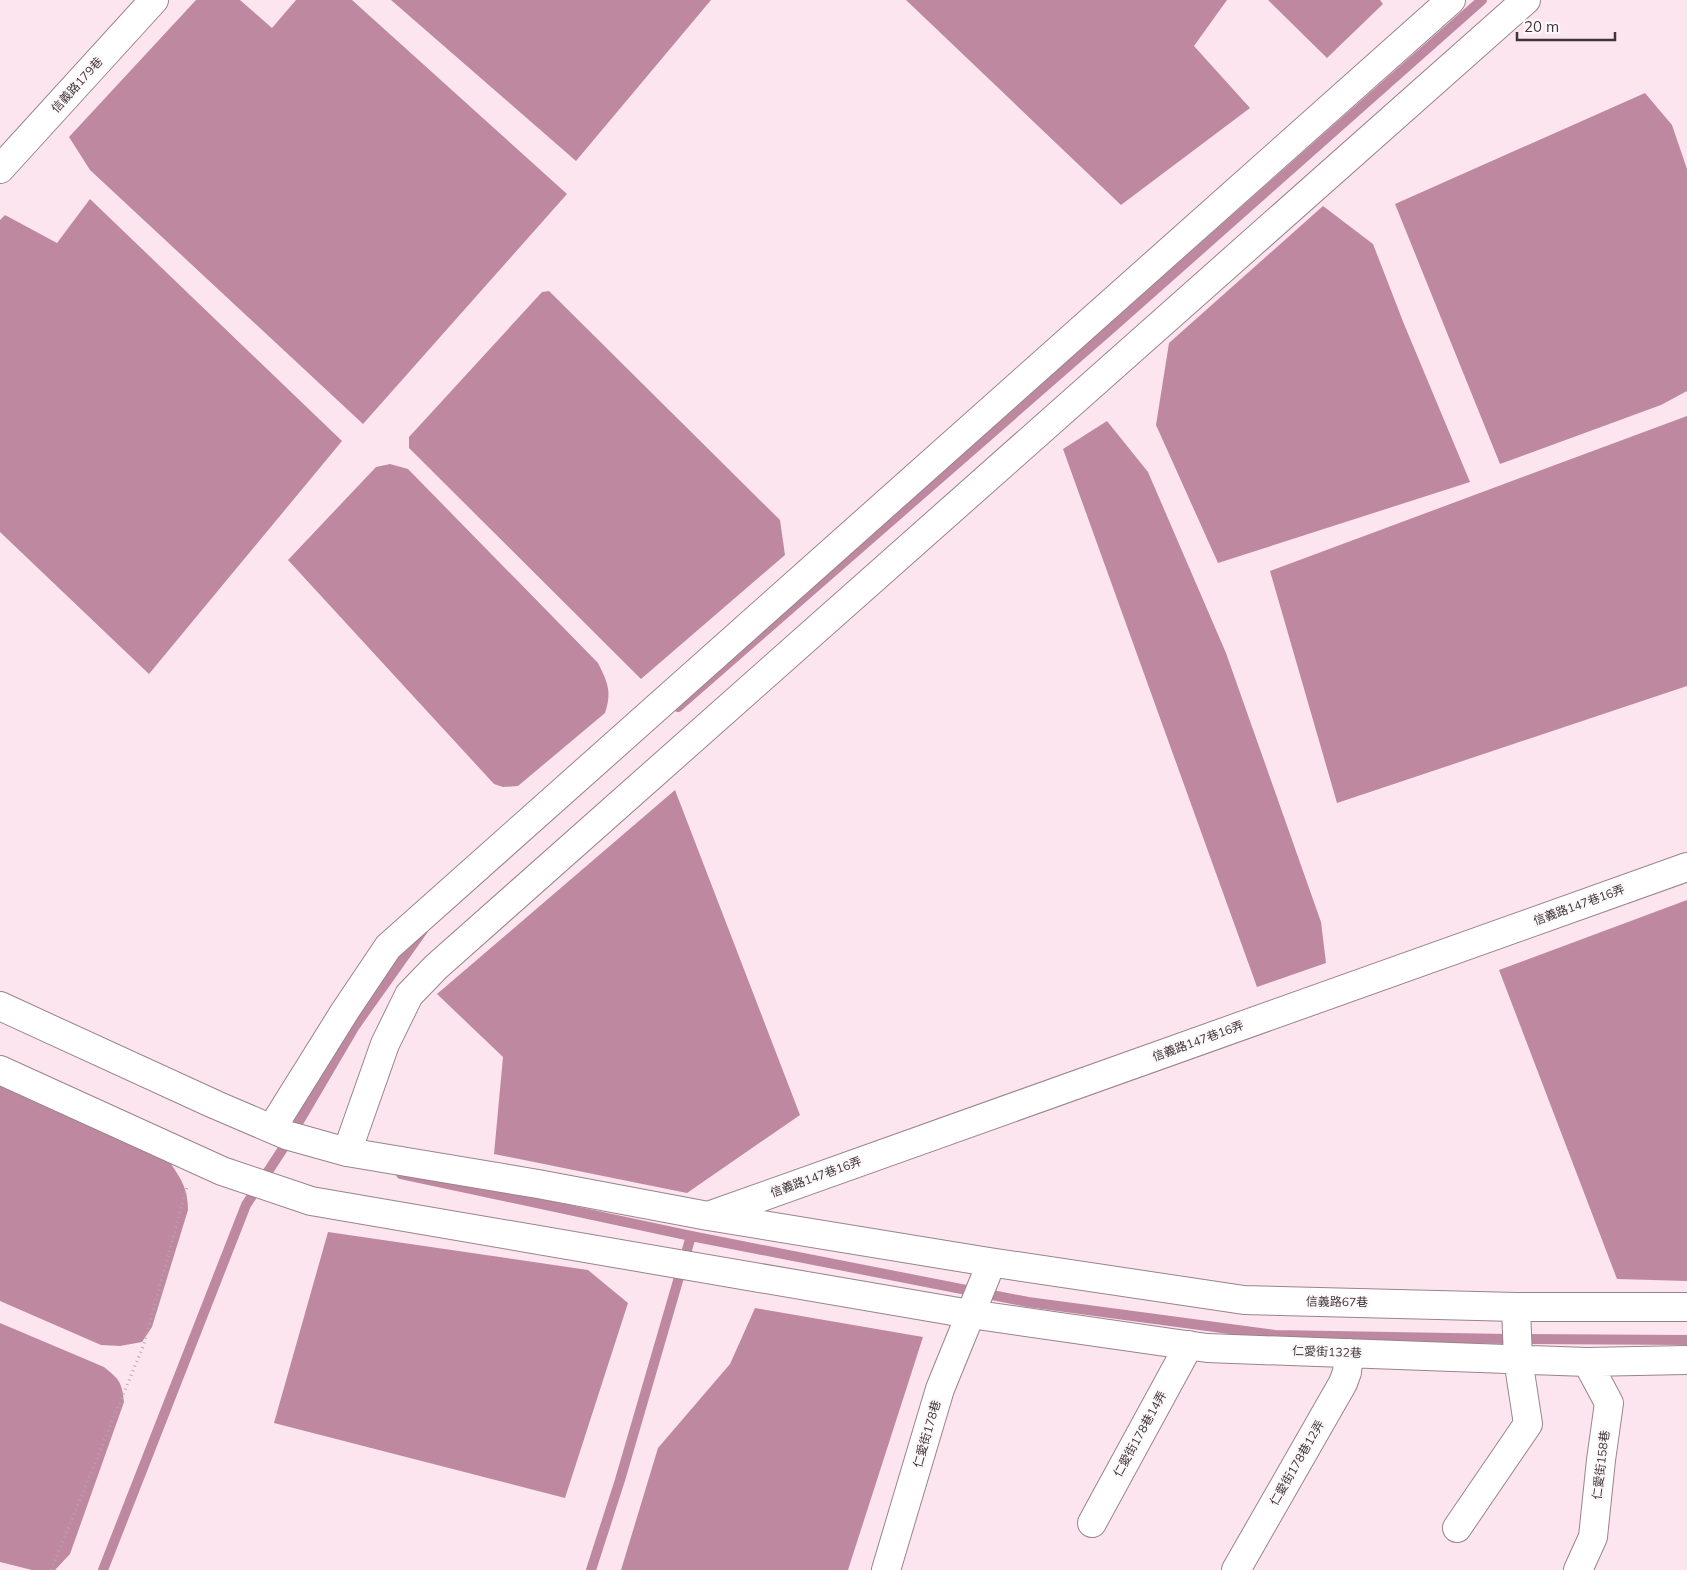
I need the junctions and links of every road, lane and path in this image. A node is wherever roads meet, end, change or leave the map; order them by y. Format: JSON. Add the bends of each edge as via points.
{"nodes":[{"id":1,"x":154,"y":0,"type":"edge"},
{"id":2,"x":1451,"y":0,"type":"edge"},
{"id":3,"x":1526,"y":0,"type":"edge"},
{"id":4,"x":0,"y":169,"type":"edge"},
{"id":5,"x":1687,"y":867,"type":"edge"},
{"id":6,"x":0,"y":1006,"type":"edge"},
{"id":7,"x":0,"y":1070,"type":"edge"},
{"id":8,"x":279,"y":1131,"type":"junction"},
{"id":9,"x":336,"y":1149,"type":"junction"},
{"id":10,"x":195,"y":1158,"type":"junction"},
{"id":11,"x":708,"y":1216,"type":"junction"},
{"id":12,"x":987,"y":1269,"type":"junction"},
{"id":13,"x":1687,"y":1307,"type":"edge"},
{"id":14,"x":973,"y":1308,"type":"junction"},
{"id":15,"x":1516,"y":1311,"type":"junction"},
{"id":16,"x":1189,"y":1346,"type":"junction"},
{"id":17,"x":1349,"y":1353,"type":"junction"},
{"id":18,"x":1518,"y":1353,"type":"junction"},
{"id":19,"x":1687,"y":1360,"type":"edge"},
{"id":20,"x":1587,"y":1362,"type":"junction"},
{"id":21,"x":1092,"y":1523,"type":"dead end"},
{"id":22,"x":1457,"y":1528,"type":"dead end"},
{"id":23,"x":51,"y":1570,"type":"edge"},
{"id":24,"x":886,"y":1570,"type":"edge"},
{"id":25,"x":1236,"y":1570,"type":"edge"},
{"id":26,"x":1578,"y":1570,"type":"edge"}],
"edges":[{"from":1,"to":4,"type":"street","name":"信義路179巷"},
{"from":2,"to":8,"type":"street","via":[[388,947],[346,1011]]},
{"from":3,"to":9,"type":"street","via":[[436,967],[409,995]]},
{"from":5,"to":11,"type":"street","name":"信義路147巷16弄"},
{"from":6,"to":8,"type":"street","name":"信義路67巷"},
{"from":7,"to":10,"type":"street","name":"仁愛街132巷"},
{"from":8,"to":9,"type":"street","name":"信義路67巷"},
{"from":9,"to":11,"type":"street","name":"信義路67巷"},
{"from":10,"to":14,"type":"street","name":"仁愛街132巷","via":[[222,1171],[310,1201]]},
{"from":10,"to":23,"type":"path","via":[[144,1344]]},
{"from":11,"to":12,"type":"street","name":"信義路67巷"},
{"from":12,"to":14,"type":"street","name":"仁愛街178巷"},
{"from":12,"to":15,"type":"street","name":"信義路67巷","via":[[1244,1300]]},
{"from":13,"to":15,"type":"street","name":"信義路67巷"},
{"from":14,"to":16,"type":"street","name":"仁愛街132巷"},
{"from":14,"to":24,"type":"street","name":"仁愛街178巷","via":[[940,1389]]},
{"from":15,"to":18,"type":"street"},
{"from":16,"to":17,"type":"street","name":"仁愛街132巷"},
{"from":16,"to":21,"type":"street","name":"仁愛街178巷14弄"},
{"from":17,"to":18,"type":"street","name":"仁愛街132巷"},
{"from":17,"to":25,"type":"street","name":"仁愛街178巷12弄","via":[[1343,1383]]},
{"from":18,"to":20,"type":"street","name":"仁愛街132巷"},
{"from":18,"to":22,"type":"street","via":[[1528,1424]]},
{"from":19,"to":20,"type":"street","name":"仁愛街132巷"},
{"from":20,"to":26,"type":"street","name":"仁愛街158巷","via":[[1609,1403],[1593,1537]]}]}
